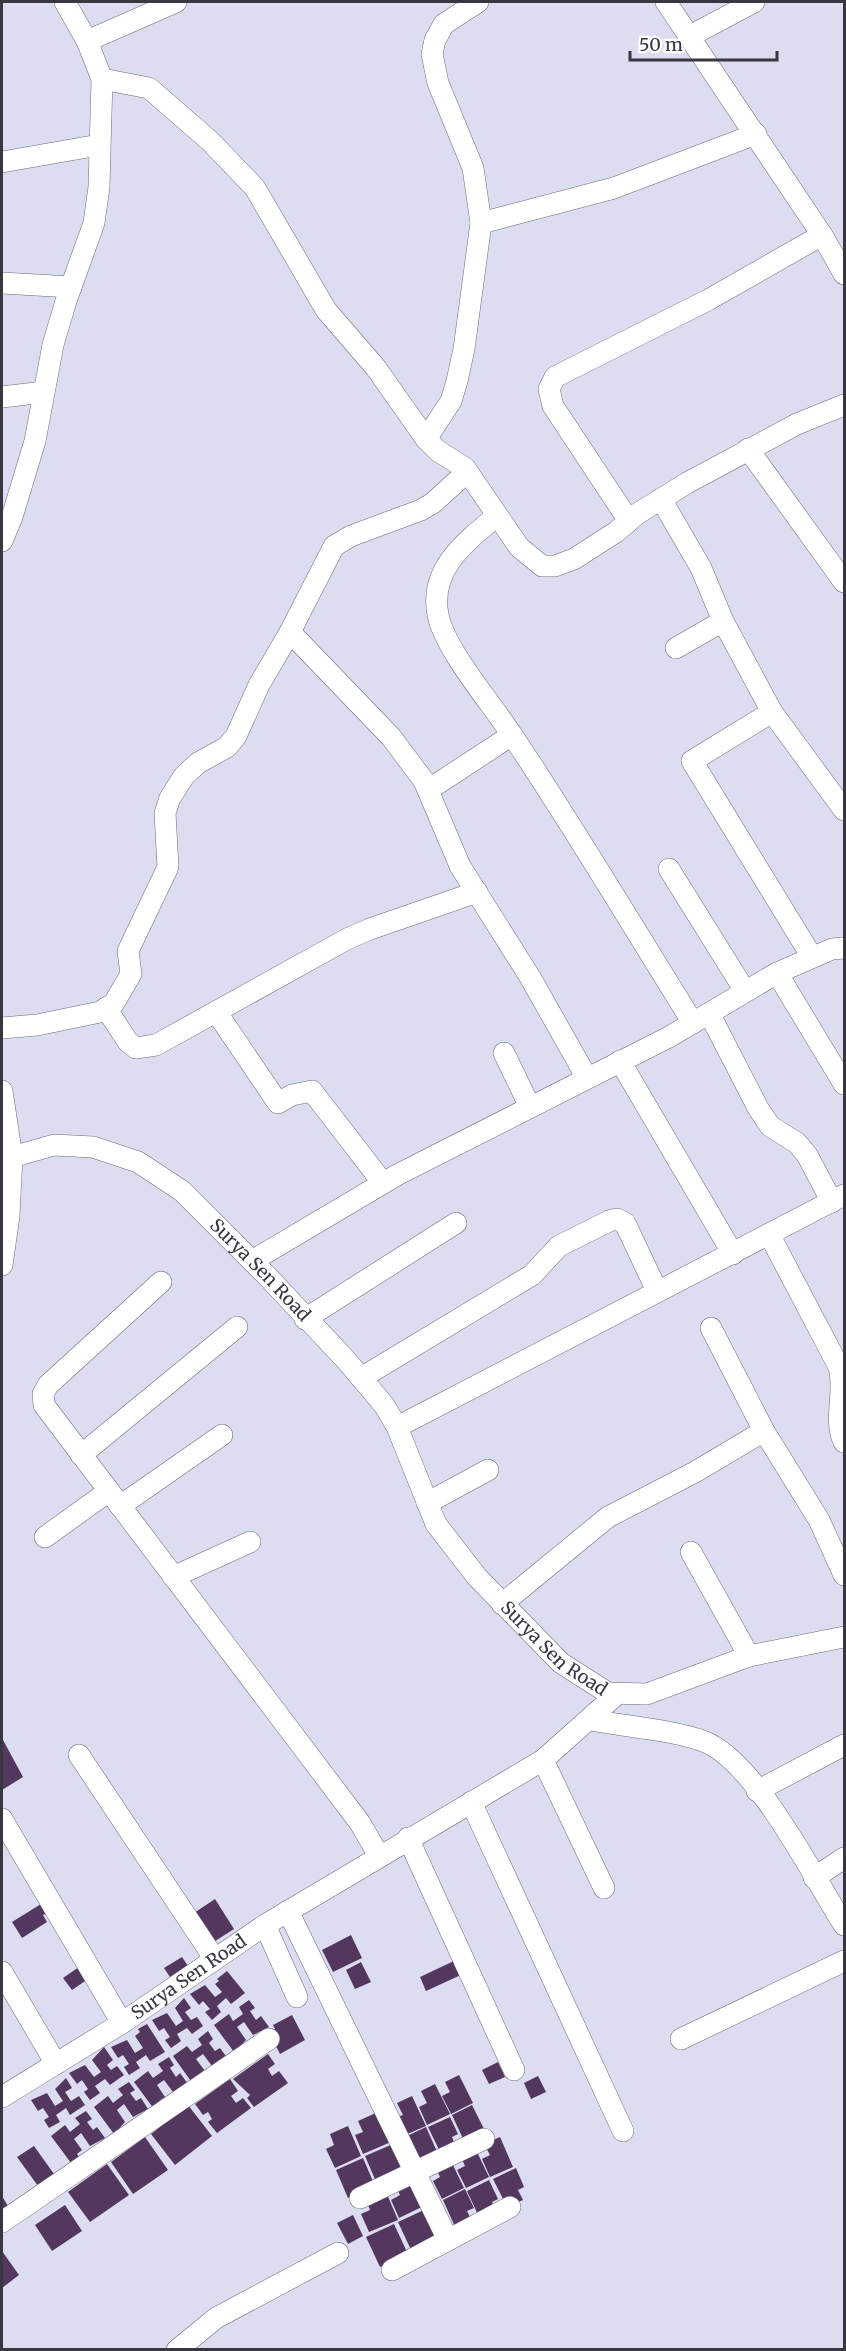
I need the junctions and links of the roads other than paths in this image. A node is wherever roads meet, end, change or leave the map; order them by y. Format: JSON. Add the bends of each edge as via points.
{"nodes":[{"id":1,"x":65,"y":2,"type":"edge"},
{"id":2,"x":176,"y":2,"type":"edge"},
{"id":3,"x":478,"y":2,"type":"edge"},
{"id":4,"x":666,"y":2,"type":"edge"},
{"id":5,"x":754,"y":2,"type":"edge"},
{"id":6,"x":690,"y":36,"type":"junction"},
{"id":7,"x":87,"y":41,"type":"junction"},
{"id":8,"x":102,"y":80,"type":"junction"},
{"id":9,"x":756,"y":134,"type":"junction"},
{"id":10,"x":99,"y":144,"type":"junction"},
{"id":11,"x":2,"y":162,"type":"edge"},
{"id":12,"x":481,"y":223,"type":"junction"},
{"id":13,"x":822,"y":235,"type":"junction"},
{"id":14,"x":844,"y":274,"type":"edge"},
{"id":15,"x":2,"y":283,"type":"edge"},
{"id":16,"x":71,"y":287,"type":"junction"},
{"id":17,"x":44,"y":392,"type":"junction"},
{"id":18,"x":2,"y":397,"type":"edge"},
{"id":19,"x":844,"y":405,"type":"edge"},
{"id":20,"x":426,"y":439,"type":"junction"},
{"id":21,"x":748,"y":449,"type":"junction"},
{"id":22,"x":467,"y":472,"type":"junction"},
{"id":23,"x":661,"y":499,"type":"junction"},
{"id":24,"x":497,"y":516,"type":"junction"},
{"id":25,"x":628,"y":521,"type":"junction"},
{"id":26,"x":2,"y":541,"type":"edge"},
{"id":27,"x":844,"y":582,"type":"edge"},
{"id":28,"x":723,"y":621,"type":"junction"},
{"id":29,"x":290,"y":632,"type":"junction"},
{"id":30,"x":676,"y":648,"type":"dead end"},
{"id":31,"x":772,"y":712,"type":"junction"},
{"id":32,"x":512,"y":735,"type":"junction"},
{"id":33,"x":428,"y":790,"type":"junction"},
{"id":34,"x":844,"y":810,"type":"edge"},
{"id":35,"x":669,"y":869,"type":"dead end"},
{"id":36,"x":477,"y":892,"type":"junction"},
{"id":37,"x":844,"y":948,"type":"edge"},
{"id":38,"x":812,"y":957,"type":"junction"},
{"id":39,"x":777,"y":973,"type":"junction"},
{"id":40,"x":745,"y":991,"type":"junction"},
{"id":41,"x":106,"y":1008,"type":"junction"},
{"id":42,"x":217,"y":1012,"type":"junction"},
{"id":43,"x":701,"y":1019,"type":"junction"},
{"id":44,"x":2,"y":1028,"type":"edge"},
{"id":45,"x":504,"y":1053,"type":"dead end"},
{"id":46,"x":620,"y":1061,"type":"junction"},
{"id":47,"x":588,"y":1078,"type":"junction"},
{"id":48,"x":844,"y":1084,"type":"edge"},
{"id":49,"x":2,"y":1091,"type":"edge"},
{"id":50,"x":530,"y":1107,"type":"junction"},
{"id":51,"x":12,"y":1157,"type":"junction"},
{"id":52,"x":383,"y":1184,"type":"junction"},
{"id":53,"x":838,"y":1199,"type":"edge"},
{"id":54,"x":456,"y":1223,"type":"dead end"},
{"id":55,"x":769,"y":1234,"type":"junction"},
{"id":56,"x":733,"y":1254,"type":"junction"},
{"id":57,"x":252,"y":1261,"type":"junction"},
{"id":58,"x":2,"y":1265,"type":"edge"},
{"id":59,"x":161,"y":1282,"type":"dead end"},
{"id":60,"x":657,"y":1291,"type":"junction"},
{"id":61,"x":305,"y":1319,"type":"junction"},
{"id":62,"x":237,"y":1327,"type":"dead end"},
{"id":63,"x":711,"y":1328,"type":"dead end"},
{"id":64,"x":361,"y":1378,"type":"junction"},
{"id":65,"x":397,"y":1427,"type":"junction"},
{"id":66,"x":764,"y":1431,"type":"junction"},
{"id":67,"x":222,"y":1435,"type":"dead end"},
{"id":68,"x":844,"y":1442,"type":"edge"},
{"id":69,"x":81,"y":1455,"type":"junction"},
{"id":70,"x":488,"y":1470,"type":"dead end"},
{"id":71,"x":114,"y":1498,"type":"junction"},
{"id":72,"x":427,"y":1503,"type":"junction"},
{"id":73,"x":45,"y":1537,"type":"dead end"},
{"id":74,"x":250,"y":1542,"type":"dead end"},
{"id":75,"x":691,"y":1552,"type":"dead end"},
{"id":76,"x":844,"y":1575,"type":"edge"},
{"id":77,"x":173,"y":1577,"type":"junction"},
{"id":78,"x":502,"y":1604,"type":"junction"},
{"id":79,"x":844,"y":1637,"type":"edge"},
{"id":80,"x":749,"y":1656,"type":"junction"},
{"id":81,"x":617,"y":1694,"type":"junction"},
{"id":82,"x":590,"y":1720,"type":"junction"},
{"id":83,"x":844,"y":1745,"type":"edge"},
{"id":84,"x":79,"y":1755,"type":"dead end"},
{"id":85,"x":543,"y":1760,"type":"junction"},
{"id":86,"x":758,"y":1791,"type":"junction"},
{"id":87,"x":471,"y":1802,"type":"junction"},
{"id":88,"x":2,"y":1819,"type":"edge"},
{"id":89,"x":408,"y":1838,"type":"junction"},
{"id":90,"x":379,"y":1856,"type":"junction"},
{"id":91,"x":844,"y":1858,"type":"edge"},
{"id":92,"x":814,"y":1878,"type":"junction"},
{"id":93,"x":604,"y":1888,"type":"dead end"},
{"id":94,"x":288,"y":1911,"type":"junction"},
{"id":95,"x":265,"y":1925,"type":"junction"},
{"id":96,"x":844,"y":1925,"type":"edge"},
{"id":97,"x":214,"y":1959,"type":"junction"},
{"id":98,"x":844,"y":1961,"type":"edge"},
{"id":99,"x":2,"y":1972,"type":"edge"},
{"id":100,"x":297,"y":1997,"type":"dead end"},
{"id":101,"x":122,"y":2023,"type":"junction"},
{"id":102,"x":269,"y":2039,"type":"dead end"},
{"id":103,"x":681,"y":2039,"type":"dead end"},
{"id":104,"x":56,"y":2064,"type":"junction"},
{"id":105,"x":514,"y":2070,"type":"dead end"},
{"id":106,"x":2,"y":2097,"type":"edge"},
{"id":107,"x":623,"y":2131,"type":"dead end"},
{"id":108,"x":484,"y":2139,"type":"dead end"},
{"id":109,"x":413,"y":2172,"type":"junction"},
{"id":110,"x":360,"y":2198,"type":"dead end"},
{"id":111,"x":510,"y":2207,"type":"dead end"},
{"id":112,"x":2,"y":2222,"type":"edge"},
{"id":113,"x":448,"y":2240,"type":"junction"},
{"id":114,"x":338,"y":2253,"type":"dead end"},
{"id":115,"x":392,"y":2270,"type":"dead end"},
{"id":116,"x":177,"y":2349,"type":"edge"}],
"edges":[{"from":1,"to":7,"type":"street"},
{"from":2,"to":7,"type":"street"},
{"from":3,"to":12,"type":"street","via":[[444,24],[432,54],[438,83],[473,168]]},
{"from":4,"to":6,"type":"street"},
{"from":5,"to":6,"type":"street"},
{"from":6,"to":9,"type":"street"},
{"from":7,"to":8,"type":"street"},
{"from":8,"to":10,"type":"street"},
{"from":8,"to":20,"type":"street","via":[[149,88],[210,141],[255,188],[326,310],[382,376]]},
{"from":9,"to":12,"type":"street","via":[[614,188]]},
{"from":9,"to":13,"type":"street"},
{"from":10,"to":11,"type":"street"},
{"from":10,"to":16,"type":"street","via":[[94,224]]},
{"from":12,"to":20,"type":"street","via":[[457,381],[451,401]]},
{"from":13,"to":14,"type":"street"},
{"from":13,"to":25,"type":"street","via":[[708,300],[555,377],[549,389],[553,406]]},
{"from":15,"to":16,"type":"street"},
{"from":16,"to":17,"type":"street"},
{"from":17,"to":18,"type":"street"},
{"from":17,"to":26,"type":"street","via":[[22,488]]},
{"from":19,"to":21,"type":"street"},
{"from":20,"to":22,"type":"street"},
{"from":21,"to":23,"type":"street"},
{"from":21,"to":27,"type":"street"},
{"from":22,"to":24,"type":"street"},
{"from":22,"to":29,"type":"street","via":[[421,510],[334,546]]},
{"from":23,"to":25,"type":"street"},
{"from":23,"to":28,"type":"street","via":[[701,568]]},
{"from":24,"to":25,"type":"street","via":[[524,553],[548,566],[564,564],[589,551]]},
{"from":24,"to":32,"type":"street","via":[[448,561],[437,594],[438,616],[461,661]]},
{"from":28,"to":30,"type":"street"},
{"from":28,"to":31,"type":"street"},
{"from":29,"to":33,"type":"street","via":[[391,737]]},
{"from":29,"to":41,"type":"street","via":[[259,685],[236,736],[184,776],[170,798],[165,813],[168,867],[128,951],[130,974],[114,1003]]},
{"from":31,"to":34,"type":"street"},
{"from":31,"to":38,"type":"street","via":[[692,761]]},
{"from":32,"to":33,"type":"street"},
{"from":32,"to":43,"type":"street"},
{"from":33,"to":36,"type":"street","via":[[460,866]]},
{"from":35,"to":40,"type":"street"},
{"from":36,"to":42,"type":"street","via":[[370,928]]},
{"from":36,"to":47,"type":"street"},
{"from":37,"to":38,"type":"street"},
{"from":38,"to":39,"type":"street"},
{"from":39,"to":40,"type":"street"},
{"from":39,"to":48,"type":"street"},
{"from":40,"to":43,"type":"street"},
{"from":41,"to":42,"type":"street","via":[[136,1048],[156,1045]]},
{"from":41,"to":44,"type":"street","via":[[37,1025]]},
{"from":42,"to":52,"type":"street","via":[[278,1103],[312,1091]]},
{"from":43,"to":46,"type":"street"},
{"from":43,"to":53,"type":"street","via":[[770,1126],[797,1143]]},
{"from":45,"to":50,"type":"street"},
{"from":46,"to":47,"type":"street"},
{"from":46,"to":56,"type":"street"},
{"from":47,"to":50,"type":"street"},
{"from":49,"to":51,"type":"street"},
{"from":50,"to":52,"type":"street"},
{"from":51,"to":57,"type":"street","name":"Surya Sen Road","via":[[54,1145],[72,1145],[112,1152],[138,1162],[182,1191]]},
{"from":51,"to":58,"type":"street"},
{"from":52,"to":57,"type":"street"},
{"from":53,"to":55,"type":"street"},
{"from":54,"to":61,"type":"street"},
{"from":55,"to":56,"type":"street"},
{"from":55,"to":68,"type":"street","via":[[839,1367],[844,1382],[840,1430]]},
{"from":56,"to":60,"type":"street"},
{"from":57,"to":61,"type":"street","name":"Surya Sen Road"},
{"from":59,"to":69,"type":"street","via":[[66,1367],[42,1394],[44,1405]]},
{"from":60,"to":64,"type":"street","via":[[625,1223],[618,1219],[609,1221],[559,1246],[532,1275]]},
{"from":60,"to":65,"type":"street"},
{"from":61,"to":64,"type":"street","name":"Surya Sen Road"},
{"from":62,"to":69,"type":"street"},
{"from":63,"to":66,"type":"street"},
{"from":64,"to":65,"type":"street","name":"Surya Sen Road"},
{"from":65,"to":72,"type":"street","name":"Surya Sen Road"},
{"from":66,"to":76,"type":"street","via":[[819,1521]]},
{"from":66,"to":78,"type":"street","via":[[695,1473],[608,1517]]},
{"from":67,"to":71,"type":"street"},
{"from":69,"to":71,"type":"street"},
{"from":70,"to":72,"type":"street"},
{"from":71,"to":73,"type":"street"},
{"from":71,"to":77,"type":"street"},
{"from":72,"to":78,"type":"street","name":"Surya Sen Road","via":[[435,1524]]},
{"from":74,"to":77,"type":"street"},
{"from":75,"to":80,"type":"street"},
{"from":77,"to":90,"type":"street","via":[[360,1823]]},
{"from":78,"to":81,"type":"street","name":"Surya Sen Road","via":[[561,1663],[608,1693]]},
{"from":79,"to":80,"type":"street"},
{"from":80,"to":81,"type":"street","via":[[647,1694]]},
{"from":81,"to":82,"type":"street","name":"Surya Sen Road"},
{"from":82,"to":85,"type":"street","name":"Surya Sen Road"},
{"from":82,"to":86,"type":"street","via":[[704,1741],[743,1771]]},
{"from":83,"to":86,"type":"street"},
{"from":84,"to":97,"type":"street"},
{"from":85,"to":87,"type":"street","name":"Surya Sen Road"},
{"from":85,"to":93,"type":"street"},
{"from":86,"to":92,"type":"street"},
{"from":87,"to":89,"type":"street","name":"Surya Sen Road"},
{"from":87,"to":107,"type":"street"},
{"from":88,"to":101,"type":"street"},
{"from":89,"to":90,"type":"street","name":"Surya Sen Road"},
{"from":89,"to":105,"type":"street"},
{"from":90,"to":94,"type":"street","name":"Surya Sen Road"},
{"from":91,"to":92,"type":"street"},
{"from":92,"to":96,"type":"street"},
{"from":94,"to":95,"type":"street","name":"Surya Sen Road"},
{"from":94,"to":109,"type":"street"},
{"from":95,"to":97,"type":"street","name":"Surya Sen Road"},
{"from":95,"to":100,"type":"street"},
{"from":97,"to":101,"type":"street","name":"Surya Sen Road"},
{"from":98,"to":103,"type":"street"},
{"from":99,"to":104,"type":"street"},
{"from":101,"to":104,"type":"street","name":"Surya Sen Road"},
{"from":102,"to":112,"type":"street"},
{"from":104,"to":106,"type":"street","name":"Surya Sen Road"},
{"from":108,"to":109,"type":"street"},
{"from":109,"to":110,"type":"street"},
{"from":109,"to":113,"type":"street"},
{"from":111,"to":113,"type":"street"},
{"from":113,"to":115,"type":"street"},
{"from":114,"to":116,"type":"street","via":[[216,2318]]}]}
